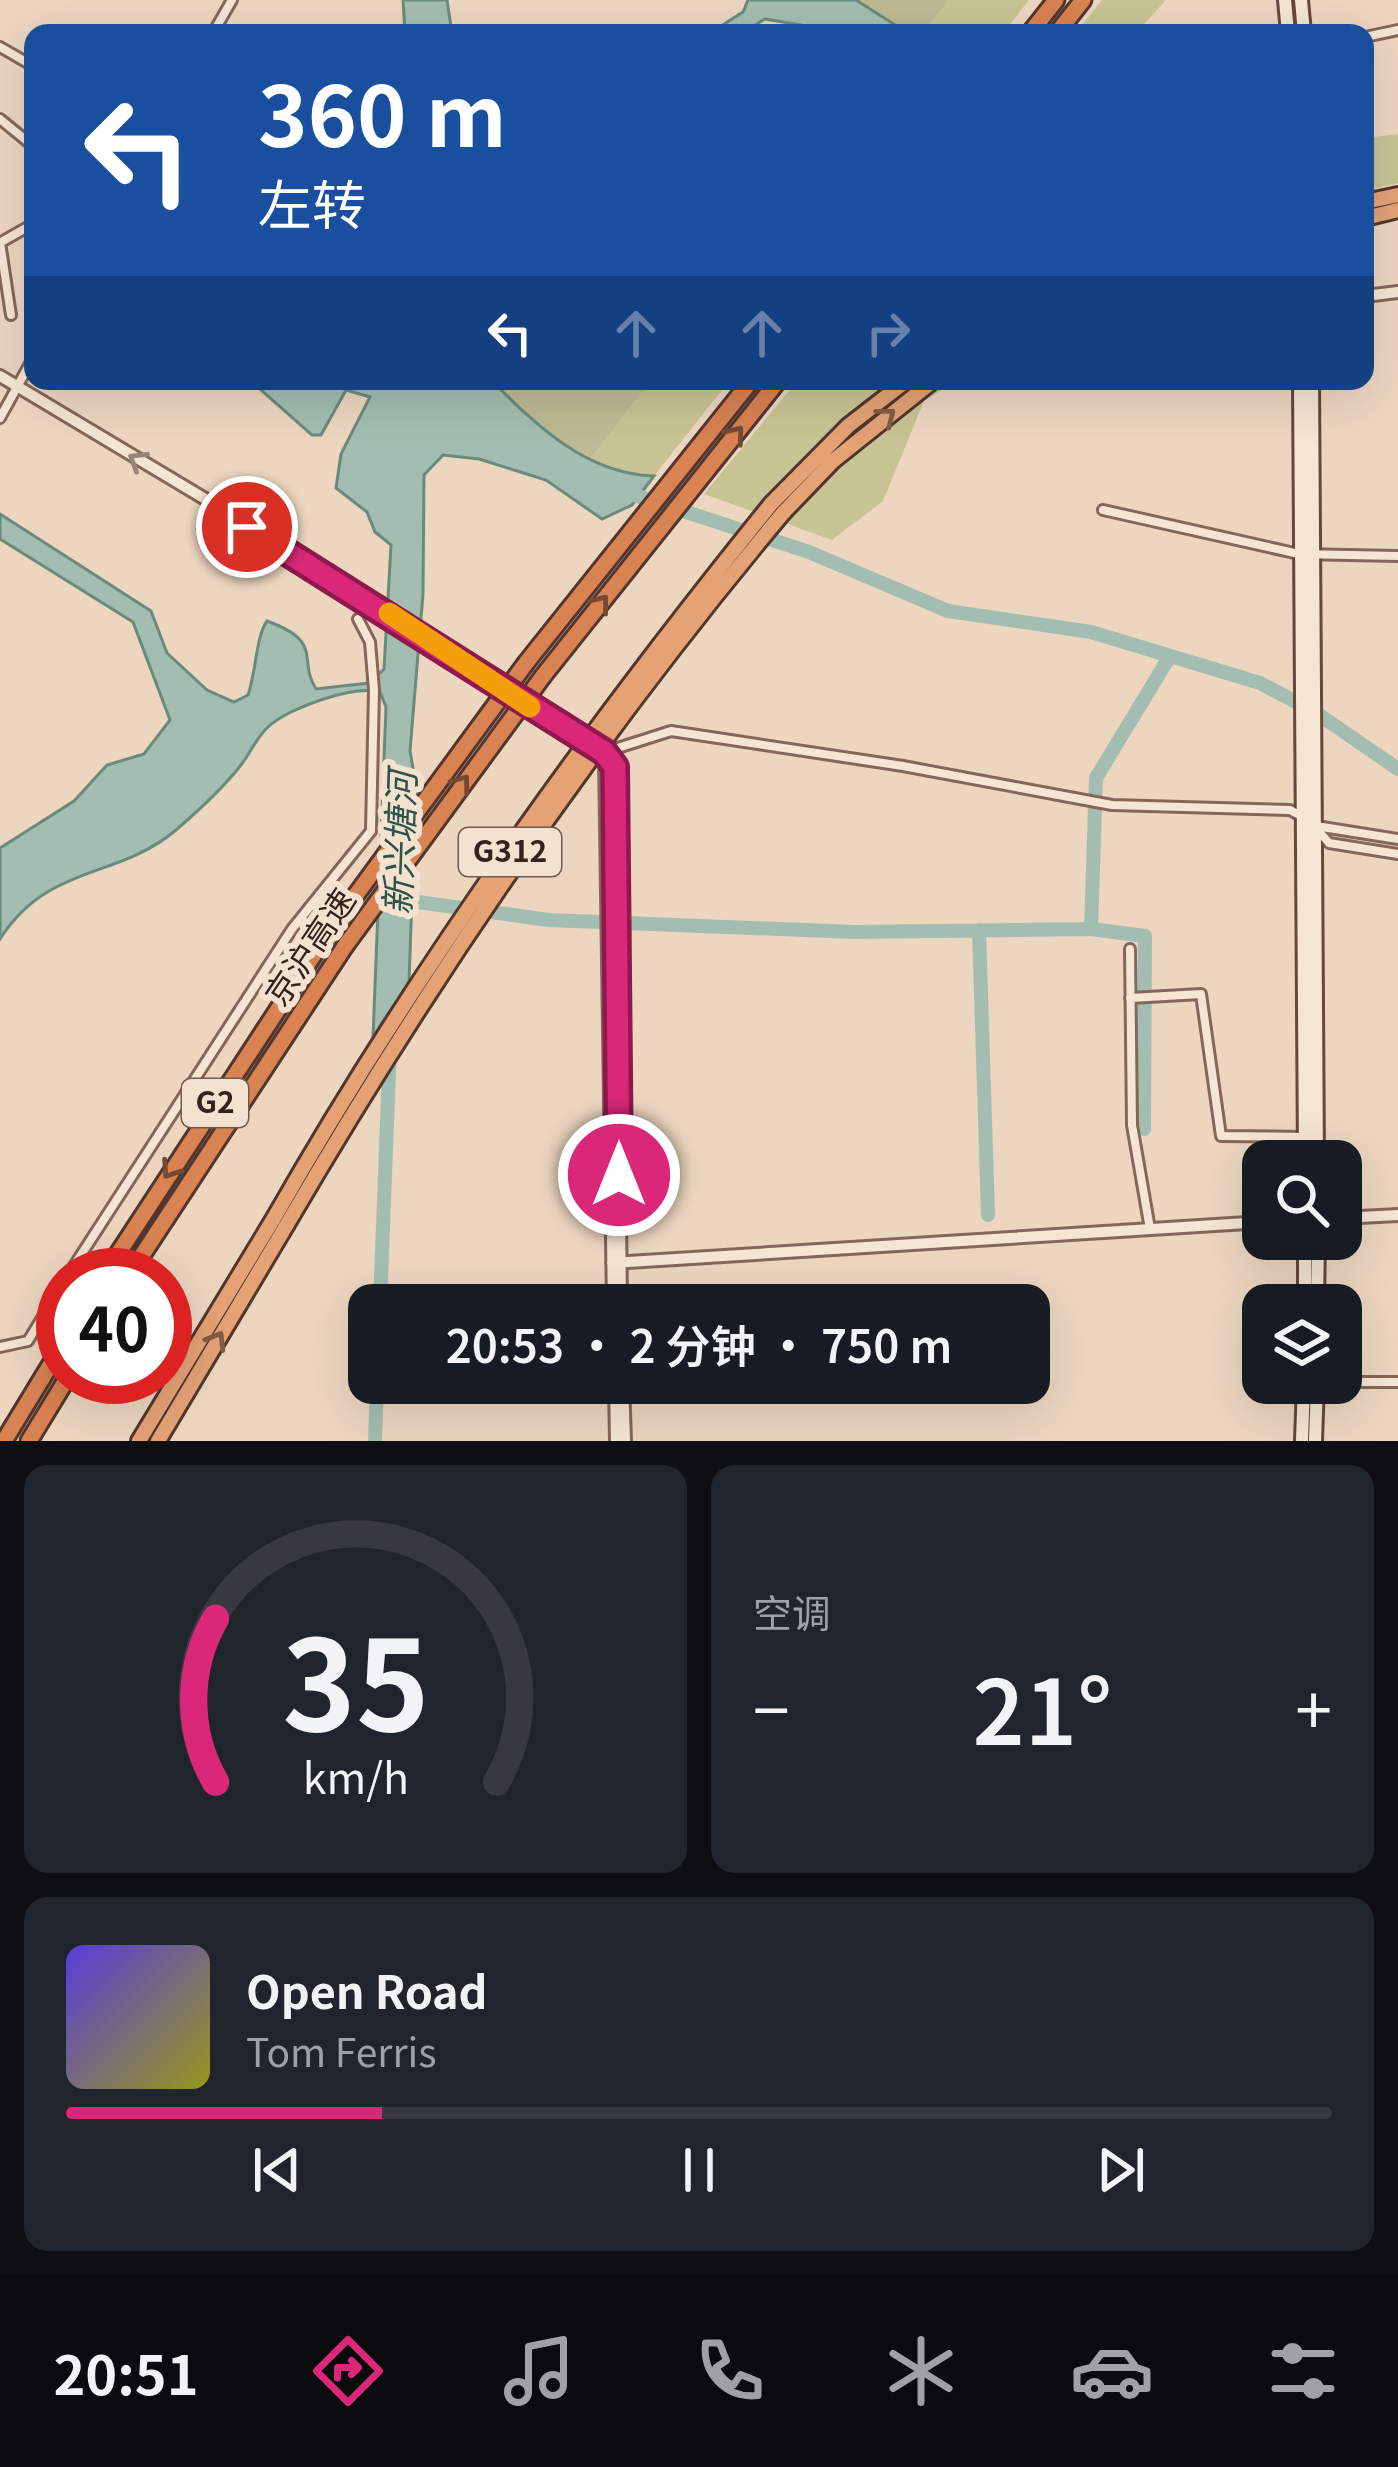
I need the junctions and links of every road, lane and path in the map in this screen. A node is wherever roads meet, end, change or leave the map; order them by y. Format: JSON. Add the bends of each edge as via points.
{"nodes":[{"id":1,"x":1056,"y":0,"type":"edge"},
{"id":2,"x":1084,"y":0,"type":"edge"},
{"id":3,"x":1037,"y":24,"type":"edge"},
{"id":4,"x":1064,"y":24,"type":"edge"},
{"id":5,"x":0,"y":119,"type":"edge"},
{"id":6,"x":24,"y":139,"type":"edge"},
{"id":7,"x":1,"y":242,"type":"edge"},
{"id":8,"x":11,"y":315,"type":"dead end"},
{"id":9,"x":24,"y":374,"type":"edge"},
{"id":10,"x":0,"y":376,"type":"edge"},
{"id":11,"x":18,"y":385,"type":"junction"},
{"id":12,"x":24,"y":389,"type":"edge"},
{"id":13,"x":26,"y":390,"type":"edge"},
{"id":14,"x":744,"y":390,"type":"edge"},
{"id":15,"x":771,"y":390,"type":"edge"},
{"id":16,"x":894,"y":390,"type":"edge"},
{"id":17,"x":922,"y":390,"type":"edge"},
{"id":18,"x":1300,"y":390,"type":"edge"},
{"id":19,"x":1312,"y":390,"type":"edge"},
{"id":20,"x":0,"y":418,"type":"edge"},
{"id":21,"x":777,"y":508,"type":"junction"},
{"id":22,"x":1103,"y":510,"type":"dead end"},
{"id":23,"x":1306,"y":554,"type":"junction"},
{"id":24,"x":1398,"y":556,"type":"edge"},
{"id":25,"x":358,"y":619,"type":"dead end"},
{"id":26,"x":1307,"y":731,"type":"junction"},
{"id":27,"x":604,"y":752,"type":"junction"},
{"id":28,"x":1301,"y":814,"type":"junction"},
{"id":29,"x":1315,"y":826,"type":"junction"},
{"id":30,"x":1398,"y":839,"type":"edge"},
{"id":31,"x":1398,"y":854,"type":"edge"},
{"id":32,"x":1130,"y":949,"type":"dead end"},
{"id":33,"x":1130,"y":998,"type":"junction"},
{"id":34,"x":1305,"y":1137,"type":"joint"},
{"id":35,"x":1317,"y":1140,"type":"edge"},
{"id":36,"x":1398,"y":1215,"type":"edge"},
{"id":37,"x":1362,"y":1217,"type":"edge"},
{"id":38,"x":280,"y":1222,"type":"junction"},
{"id":39,"x":1242,"y":1223,"type":"edge"},
{"id":40,"x":1150,"y":1229,"type":"junction"},
{"id":41,"x":85,"y":1248,"type":"edge"},
{"id":42,"x":122,"y":1248,"type":"edge"},
{"id":43,"x":147,"y":1248,"type":"edge"},
{"id":44,"x":616,"y":1263,"type":"junction"},
{"id":45,"x":616,"y":1284,"type":"edge"},
{"id":46,"x":36,"y":1328,"type":"edge"},
{"id":47,"x":0,"y":1347,"type":"edge"},
{"id":48,"x":1362,"y":1382,"type":"edge"},
{"id":49,"x":1398,"y":1382,"type":"edge"},
{"id":50,"x":36,"y":1388,"type":"edge"},
{"id":51,"x":52,"y":1404,"type":"edge"},
{"id":52,"x":618,"y":1404,"type":"edge"},
{"id":53,"x":621,"y":1404,"type":"edge"},
{"id":54,"x":1303,"y":1404,"type":"edge"},
{"id":55,"x":1316,"y":1404,"type":"edge"},
{"id":56,"x":4,"y":1441,"type":"edge"},
{"id":57,"x":29,"y":1441,"type":"edge"},
{"id":58,"x":139,"y":1441,"type":"edge"},
{"id":59,"x":158,"y":1441,"type":"edge"},
{"id":60,"x":616,"y":1441,"type":"edge"},
{"id":61,"x":625,"y":1441,"type":"edge"},
{"id":62,"x":1302,"y":1441,"type":"edge"},
{"id":63,"x":1315,"y":1441,"type":"edge"}],
"edges":[{"from":1,"to":3,"type":"highway"},
{"from":2,"to":4,"type":"highway"},
{"from":5,"to":6,"type":"street"},
{"from":7,"to":8,"type":"street"},
{"from":9,"to":11,"type":"street"},
{"from":10,"to":11,"type":"street"},
{"from":12,"to":11,"type":"street","one_way":true},
{"from":11,"to":20,"type":"street"},
{"from":27,"to":13,"type":"street","one_way":true},
{"from":14,"to":42,"type":"highway","name":"京沪高速","number":"G2","one_way":true,"bridge":true,"via":[[526,663],[328,933]]},
{"from":43,"to":15,"type":"highway","name":"京沪高速","number":"G2","one_way":true,"bridge":true,"via":[[345,946],[543,676]]},
{"from":16,"to":21,"type":"highway","number":"G312","via":[[848,426]]},
{"from":21,"to":17,"type":"highway","number":"G312","one_way":true},
{"from":18,"to":23,"type":"main road"},
{"from":19,"to":23,"type":"main road"},
{"from":21,"to":38,"type":"highway","number":"G312","bridge":true,"via":[[461,946]]},
{"from":22,"to":23,"type":"street"},
{"from":23,"to":24,"type":"street"},
{"from":23,"to":26,"type":"main road"},
{"from":25,"to":41,"type":"street","via":[[370,642],[373,685],[371,831],[278,948]]},
{"from":26,"to":28,"type":"main road"},
{"from":26,"to":29,"type":"main road"},
{"from":27,"to":28,"type":"street","via":[[671,731],[1112,806]]},
{"from":27,"to":44,"type":"street"},
{"from":28,"to":29,"type":"street"},
{"from":28,"to":34,"type":"main road"},
{"from":29,"to":30,"type":"street"},
{"from":29,"to":31,"type":"street","via":[[1329,843]]},
{"from":29,"to":35,"type":"main road"},
{"from":32,"to":33,"type":"street"},
{"from":33,"to":34,"type":"street","via":[[1201,994],[1221,1136]]},
{"from":33,"to":40,"type":"street","via":[[1132,1125]]},
{"from":36,"to":37,"type":"street"},
{"from":38,"to":58,"type":"highway","number":"G312"},
{"from":59,"to":38,"type":"highway","number":"G312","one_way":true},
{"from":39,"to":40,"type":"street"},
{"from":40,"to":44,"type":"street"},
{"from":44,"to":45,"type":"street"},
{"from":46,"to":47,"type":"street","via":[[28,1341]]},
{"from":48,"to":49,"type":"street"},
{"from":50,"to":56,"type":"highway"},
{"from":51,"to":57,"type":"highway"},
{"from":52,"to":60,"type":"street"},
{"from":53,"to":61,"type":"street"},
{"from":54,"to":62,"type":"main road"},
{"from":55,"to":63,"type":"main road"}]}
